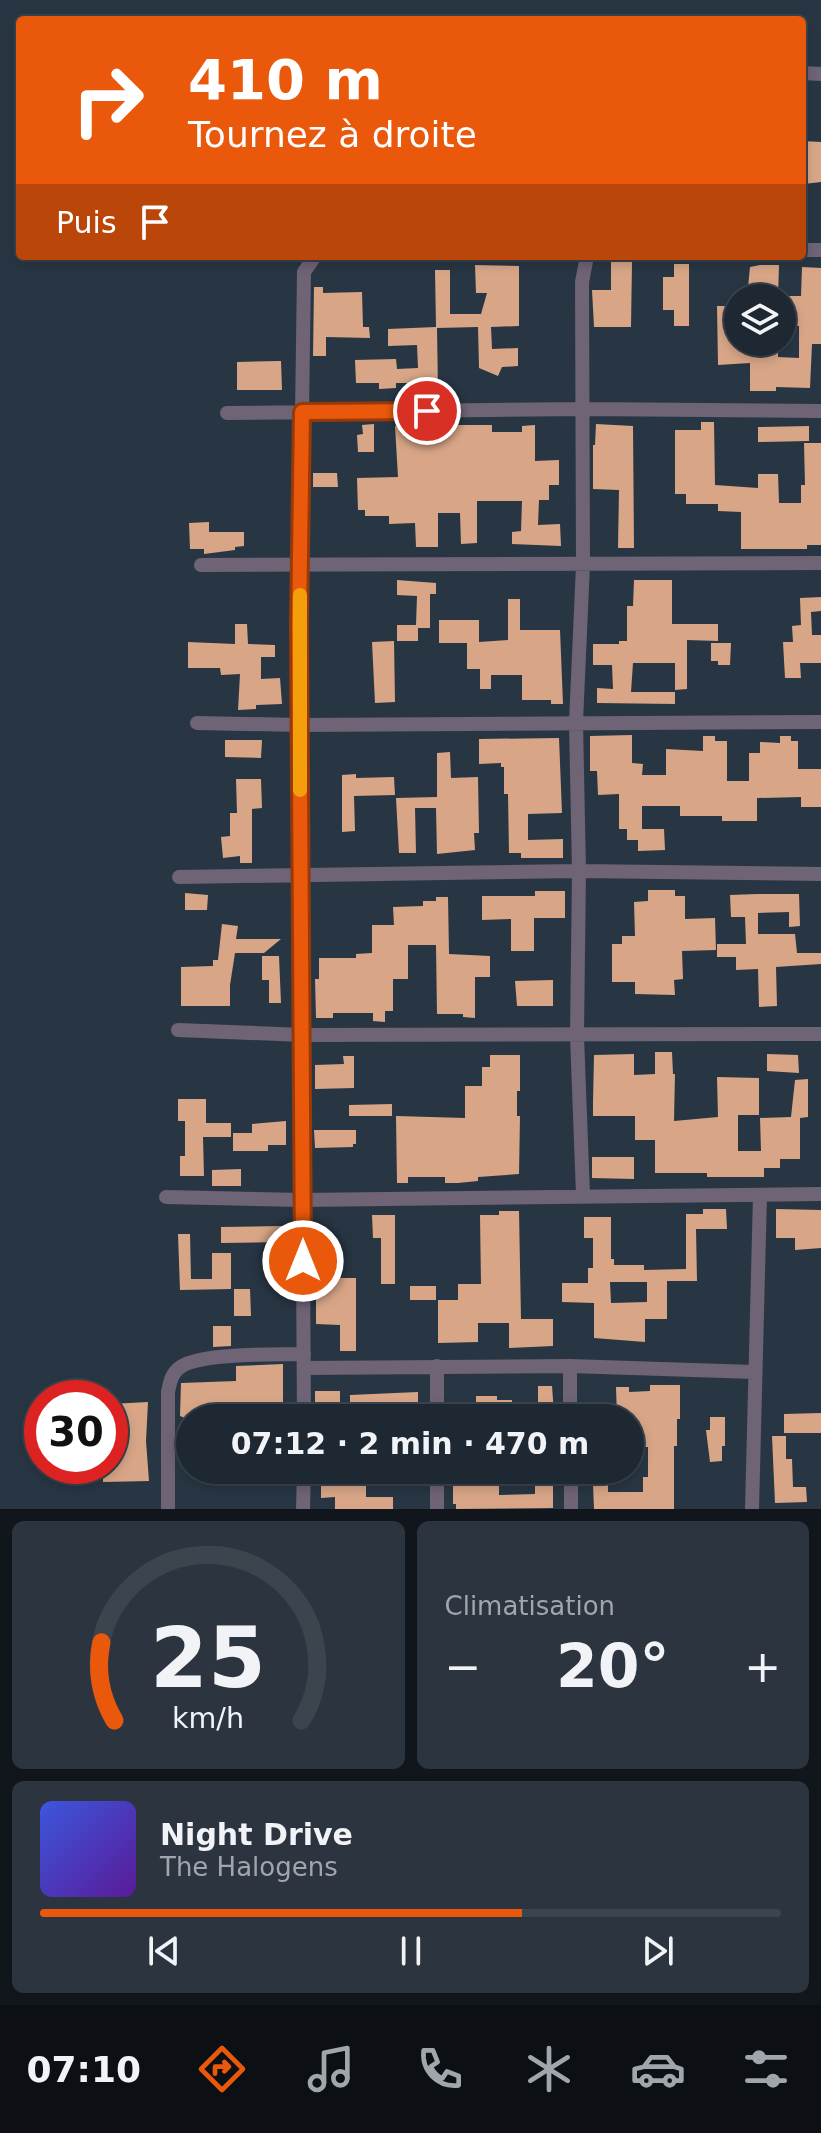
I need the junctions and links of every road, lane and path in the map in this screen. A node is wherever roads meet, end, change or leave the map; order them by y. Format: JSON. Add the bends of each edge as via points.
{"nodes":[{"id":1,"x":312,"y":260,"type":"edge"},
{"id":2,"x":586,"y":260,"type":"edge"},
{"id":3,"x":583,"y":409,"type":"junction"},
{"id":4,"x":821,"y":411,"type":"edge"},
{"id":5,"x":302,"y":412,"type":"junction"},
{"id":6,"x":227,"y":413,"type":"dead end"},
{"id":7,"x":821,"y":563,"type":"edge"},
{"id":8,"x":300,"y":564,"type":"junction"},
{"id":9,"x":201,"y":565,"type":"dead end"},
{"id":10,"x":583,"y":565,"type":"junction"},
{"id":11,"x":576,"y":722,"type":"junction"},
{"id":12,"x":821,"y":722,"type":"edge"},
{"id":13,"x":197,"y":723,"type":"dead end"},
{"id":14,"x":300,"y":725,"type":"junction"},
{"id":15,"x":579,"y":871,"type":"junction"},
{"id":16,"x":821,"y":874,"type":"edge"},
{"id":17,"x":179,"y":877,"type":"dead end"},
{"id":18,"x":300,"y":877,"type":"junction"},
{"id":19,"x":178,"y":1030,"type":"dead end"},
{"id":20,"x":821,"y":1034,"type":"edge"},
{"id":21,"x":303,"y":1035,"type":"junction"},
{"id":22,"x":577,"y":1036,"type":"junction"},
{"id":23,"x":821,"y":1194,"type":"edge"},
{"id":24,"x":583,"y":1195,"type":"junction"},
{"id":25,"x":760,"y":1195,"type":"junction"},
{"id":26,"x":166,"y":1197,"type":"dead end"},
{"id":27,"x":302,"y":1200,"type":"junction"},
{"id":28,"x":304,"y":1361,"type":"junction"},
{"id":29,"x":437,"y":1366,"type":"junction"},
{"id":30,"x":570,"y":1366,"type":"junction"},
{"id":31,"x":754,"y":1372,"type":"junction"},
{"id":32,"x":304,"y":1404,"type":"edge"},
{"id":33,"x":437,"y":1404,"type":"edge"},
{"id":34,"x":570,"y":1404,"type":"edge"},
{"id":35,"x":304,"y":1484,"type":"edge"},
{"id":36,"x":437,"y":1484,"type":"edge"},
{"id":37,"x":571,"y":1484,"type":"edge"},
{"id":38,"x":168,"y":1509,"type":"edge"},
{"id":39,"x":303,"y":1509,"type":"edge"},
{"id":40,"x":437,"y":1509,"type":"edge"},
{"id":41,"x":571,"y":1509,"type":"edge"},
{"id":42,"x":752,"y":1509,"type":"edge"}],
"edges":[{"from":1,"to":5,"type":"street","via":[[304,272]]},
{"from":2,"to":3,"type":"street"},
{"from":3,"to":4,"type":"street"},
{"from":3,"to":5,"type":"street"},
{"from":3,"to":10,"type":"street"},
{"from":5,"to":6,"type":"street"},
{"from":5,"to":8,"type":"street"},
{"from":7,"to":10,"type":"street"},
{"from":8,"to":9,"type":"street"},
{"from":8,"to":10,"type":"street"},
{"from":8,"to":14,"type":"street"},
{"from":10,"to":11,"type":"street"},
{"from":11,"to":12,"type":"street"},
{"from":11,"to":14,"type":"street"},
{"from":11,"to":15,"type":"street"},
{"from":13,"to":14,"type":"street"},
{"from":14,"to":18,"type":"street"},
{"from":15,"to":16,"type":"street"},
{"from":15,"to":18,"type":"street"},
{"from":15,"to":22,"type":"street"},
{"from":17,"to":18,"type":"street"},
{"from":18,"to":21,"type":"street"},
{"from":19,"to":21,"type":"street"},
{"from":20,"to":22,"type":"street"},
{"from":21,"to":22,"type":"street"},
{"from":21,"to":27,"type":"street"},
{"from":22,"to":24,"type":"street"},
{"from":23,"to":25,"type":"street"},
{"from":24,"to":25,"type":"street"},
{"from":24,"to":27,"type":"street"},
{"from":25,"to":31,"type":"street"},
{"from":26,"to":27,"type":"street"},
{"from":27,"to":28,"type":"street"},
{"from":28,"to":29,"type":"street"},
{"from":28,"to":32,"type":"street"},
{"from":28,"to":38,"type":"street","via":[[200,1358],[178,1368],[168,1392]]},
{"from":29,"to":30,"type":"street"},
{"from":29,"to":33,"type":"street"},
{"from":30,"to":31,"type":"street"},
{"from":30,"to":34,"type":"street"},
{"from":31,"to":42,"type":"street"},
{"from":35,"to":39,"type":"street"},
{"from":36,"to":40,"type":"street"},
{"from":37,"to":41,"type":"street"}]}
